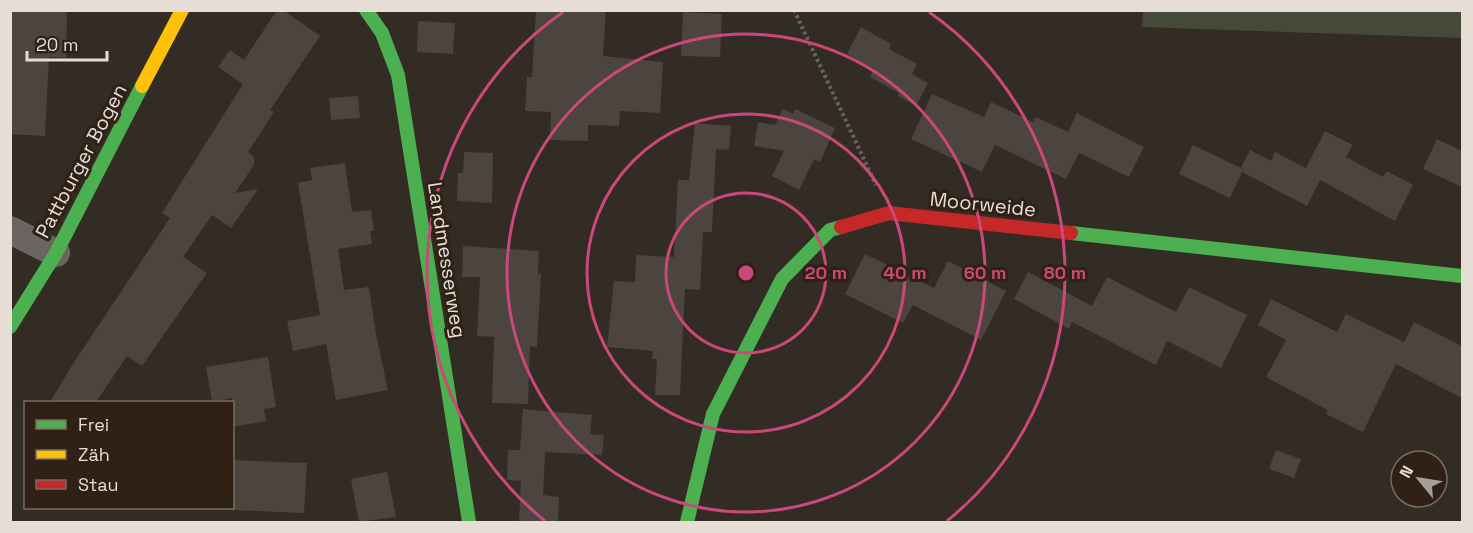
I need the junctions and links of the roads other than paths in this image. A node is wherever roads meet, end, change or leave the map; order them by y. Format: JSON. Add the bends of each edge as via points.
{"nodes":[{"id":1,"x":182,"y":10,"type":"edge"},
{"id":2,"x":366,"y":10,"type":"edge"},
{"id":3,"x":10,"y":230,"type":"edge"},
{"id":4,"x":56,"y":253,"type":"junction"},
{"id":5,"x":1462,"y":276,"type":"edge"},
{"id":6,"x":10,"y":327,"type":"edge"},
{"id":7,"x":469,"y":522,"type":"edge"},
{"id":8,"x":687,"y":522,"type":"edge"}],
"edges":[{"from":1,"to":4,"type":"street","name":"Pattburger Bogen"},
{"from":2,"to":7,"type":"street","name":"Landmesserweg","via":[[382,33],[398,75]]},
{"from":3,"to":4,"type":"street"},
{"from":4,"to":6,"type":"street","name":"Pattburger Bogen"},
{"from":5,"to":8,"type":"street","name":"Moorweide","via":[[889,213],[830,230],[782,279],[713,414]]}]}
